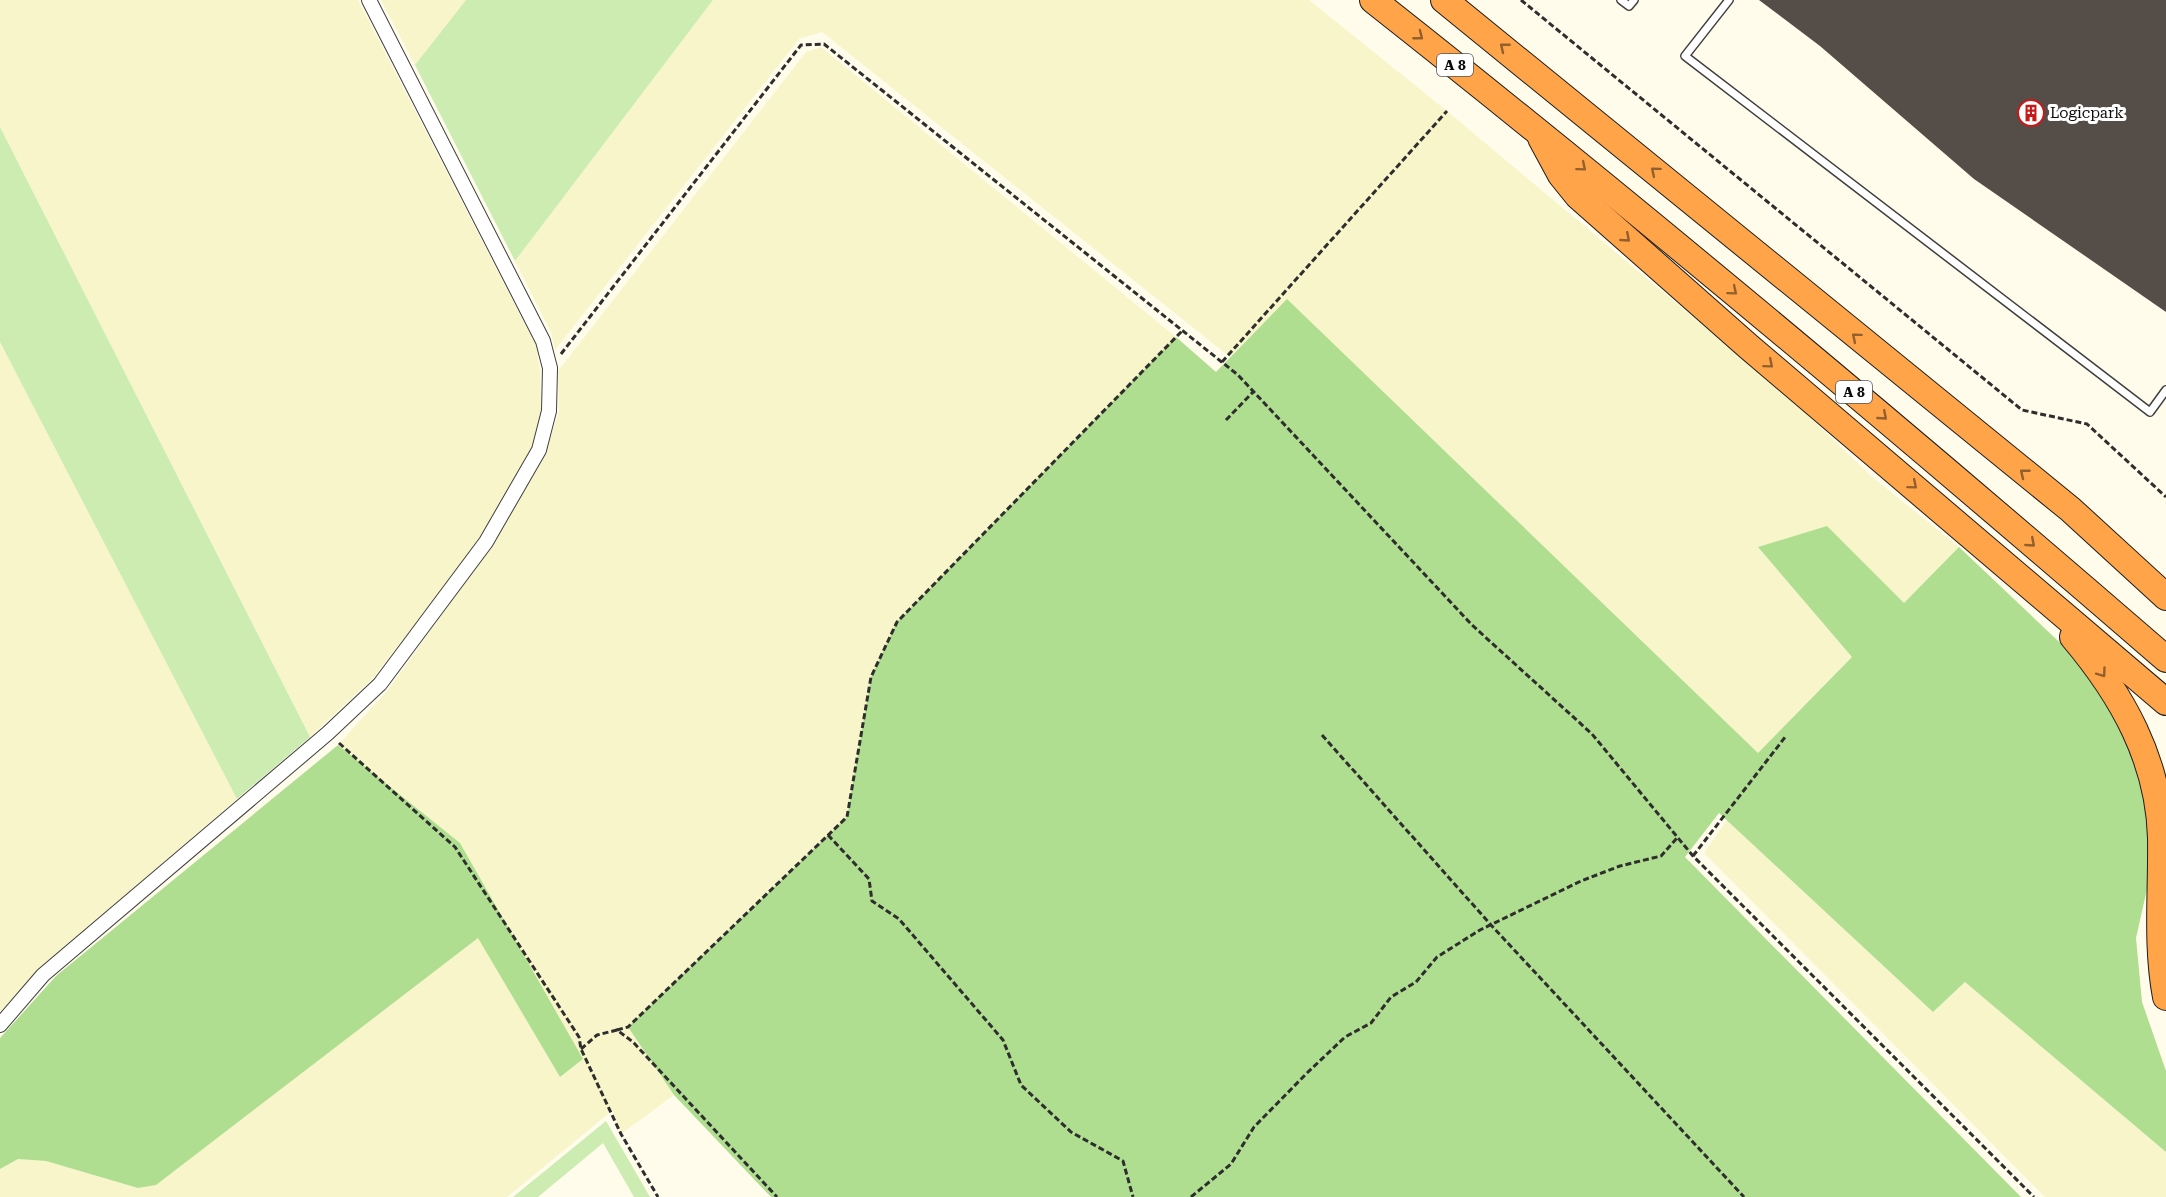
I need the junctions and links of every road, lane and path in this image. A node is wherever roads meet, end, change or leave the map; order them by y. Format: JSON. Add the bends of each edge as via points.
{"nodes":[{"id":1,"x":369,"y":0,"type":"edge"},
{"id":2,"x":1373,"y":0,"type":"edge"},
{"id":3,"x":1444,"y":0,"type":"edge"},
{"id":4,"x":1521,"y":0,"type":"edge"},
{"id":5,"x":1621,"y":0,"type":"edge"},
{"id":6,"x":1635,"y":0,"type":"edge"},
{"id":7,"x":1729,"y":0,"type":"edge"},
{"id":8,"x":1447,"y":111,"type":"dead end"},
{"id":9,"x":1537,"y":130,"type":"junction"},
{"id":10,"x":1183,"y":330,"type":"junction"},
{"id":11,"x":1222,"y":362,"type":"junction"},
{"id":12,"x":550,"y":368,"type":"junction"},
{"id":13,"x":2166,"y":390,"type":"edge"},
{"id":14,"x":1254,"y":392,"type":"junction"},
{"id":15,"x":1226,"y":420,"type":"dead end"},
{"id":16,"x":2166,"y":497,"type":"edge"},
{"id":17,"x":2070,"y":509,"type":"junction"},
{"id":18,"x":2166,"y":574,"type":"edge"},
{"id":19,"x":2025,"y":579,"type":"junction"},
{"id":20,"x":2166,"y":597,"type":"edge"},
{"id":21,"x":2166,"y":659,"type":"edge"},
{"id":22,"x":2166,"y":702,"type":"edge"},
{"id":23,"x":327,"y":733,"type":"junction"},
{"id":24,"x":1322,"y":735,"type":"dead end"},
{"id":25,"x":1786,"y":736,"type":"dead end"},
{"id":26,"x":828,"y":834,"type":"junction"},
{"id":27,"x":1677,"y":838,"type":"junction"},
{"id":28,"x":1693,"y":856,"type":"junction"},
{"id":29,"x":2163,"y":918,"type":"edge"},
{"id":30,"x":1491,"y":925,"type":"junction"},
{"id":31,"x":2166,"y":997,"type":"edge"},
{"id":32,"x":0,"y":1025,"type":"edge"},
{"id":33,"x":617,"y":1030,"type":"junction"},
{"id":34,"x":581,"y":1049,"type":"junction"},
{"id":35,"x":658,"y":1197,"type":"edge"},
{"id":36,"x":777,"y":1197,"type":"edge"},
{"id":37,"x":1133,"y":1197,"type":"edge"},
{"id":38,"x":1191,"y":1197,"type":"edge"},
{"id":39,"x":1744,"y":1197,"type":"edge"},
{"id":40,"x":2034,"y":1197,"type":"edge"}],
"edges":[{"from":1,"to":12,"type":"street","via":[[543,341]]},
{"from":2,"to":9,"type":"highway","number":"A 8","one_way":true},
{"from":17,"to":3,"type":"highway","one_way":true},
{"from":4,"to":16,"type":"path","via":[[2022,410],[2086,424]]},
{"from":5,"to":6,"type":"lane","via":[[1629,6]]},
{"from":7,"to":13,"type":"lane","via":[[1685,56],[2150,412]]},
{"from":8,"to":11,"type":"path"},
{"from":9,"to":19,"type":"highway","one_way":true,"via":[[1561,176],[1578,196],[1749,347]]},
{"from":9,"to":21,"type":"highway","number":"A 8","one_way":true,"via":[[1860,397]]},
{"from":10,"to":11,"type":"path"},
{"from":10,"to":12,"type":"path","via":[[824,44],[801,45]]},
{"from":10,"to":26,"type":"path","via":[[897,622],[871,677],[847,817]]},
{"from":11,"to":14,"type":"path"},
{"from":12,"to":23,"type":"street","via":[[549,411],[539,450],[486,542],[380,684]]},
{"from":14,"to":15,"type":"path"},
{"from":14,"to":27,"type":"path","via":[[1472,625],[1592,734]]},
{"from":17,"to":18,"type":"highway"},
{"from":17,"to":20,"type":"highway"},
{"from":19,"to":22,"type":"highway"},
{"from":19,"to":29,"type":"highway","one_way":true,"via":[[2101,672],[2154,768]]},
{"from":23,"to":32,"type":"street","via":[[43,975]]},
{"from":23,"to":34,"type":"path","via":[[454,847],[579,1037]]},
{"from":24,"to":30,"type":"path"},
{"from":25,"to":28,"type":"path"},
{"from":26,"to":33,"type":"path","via":[[628,1027]]},
{"from":26,"to":37,"type":"path","via":[[868,879],[872,901],[899,919],[1003,1040],[1021,1085],[1071,1132],[1123,1161]]},
{"from":27,"to":28,"type":"path"},
{"from":27,"to":30,"type":"path","via":[[1661,856],[1581,881]]},
{"from":28,"to":40,"type":"path"},
{"from":29,"to":31,"type":"highway"},
{"from":30,"to":38,"type":"path","via":[[1437,957],[1416,982],[1391,997],[1371,1023],[1345,1037],[1254,1126],[1231,1164]]},
{"from":30,"to":39,"type":"path"},
{"from":33,"to":34,"type":"path","via":[[597,1035]]},
{"from":33,"to":36,"type":"path","via":[[633,1042]]},
{"from":34,"to":35,"type":"path","via":[[621,1134]]}]}
